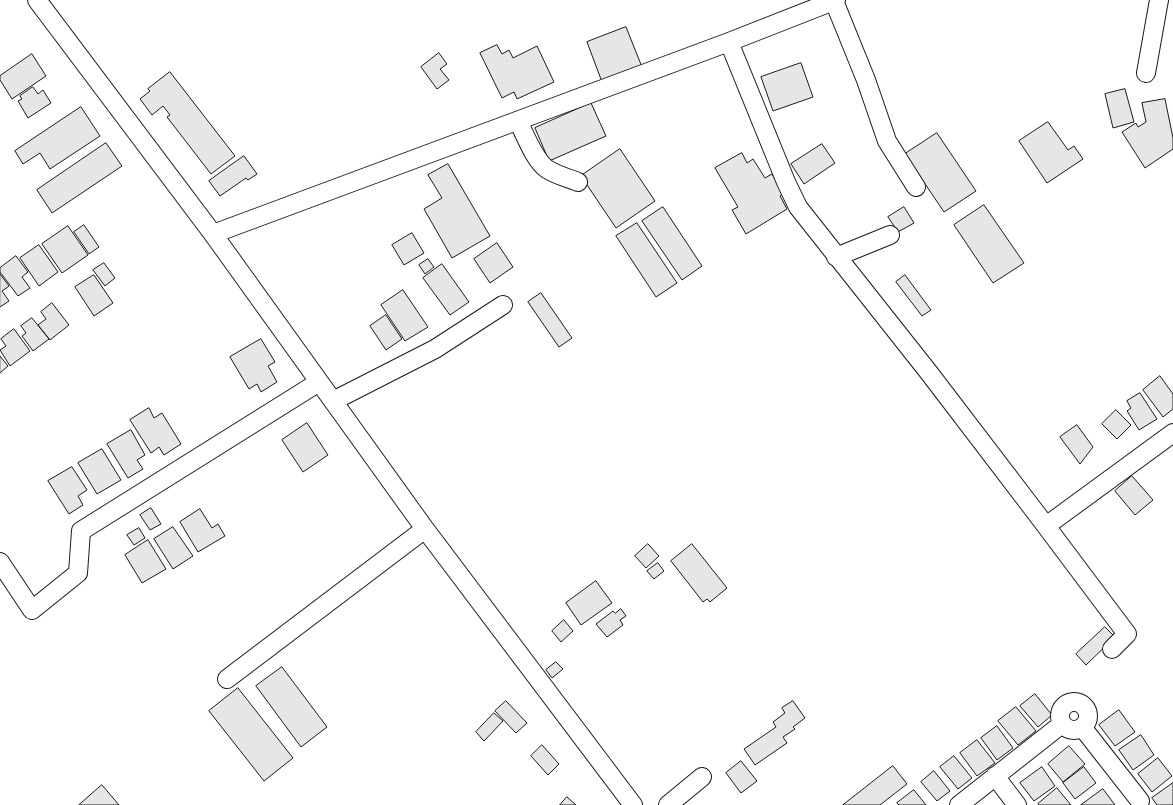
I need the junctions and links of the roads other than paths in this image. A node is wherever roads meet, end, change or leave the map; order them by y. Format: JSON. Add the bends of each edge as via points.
{"nodes":[{"id":1,"x":37,"y":0,"type":"edge"},
{"id":2,"x":835,"y":0,"type":"edge"},
{"id":3,"x":1159,"y":0,"type":"edge"},
{"id":4,"x":729,"y":42,"type":"junction"},
{"id":5,"x":1146,"y":74,"type":"dead end"},
{"id":6,"x":518,"y":121,"type":"junction"},
{"id":7,"x":578,"y":182,"type":"dead end"},
{"id":8,"x":916,"y":187,"type":"dead end"},
{"id":9,"x":213,"y":234,"type":"junction"},
{"id":10,"x":890,"y":235,"type":"dead end"},
{"id":11,"x":836,"y":257,"type":"junction"},
{"id":12,"x":503,"y":305,"type":"dead end"},
{"id":13,"x":319,"y":382,"type":"junction"},
{"id":14,"x":333,"y":401,"type":"junction"},
{"id":15,"x":1173,"y":433,"type":"edge"},
{"id":16,"x":1046,"y":526,"type":"junction"},
{"id":17,"x":425,"y":529,"type":"junction"},
{"id":18,"x":0,"y":562,"type":"edge"},
{"id":19,"x":1112,"y":649,"type":"dead end"},
{"id":20,"x":227,"y":679,"type":"dead end"},
{"id":21,"x":1062,"y":724,"type":"junction"},
{"id":22,"x":1082,"y":727,"type":"junction"},
{"id":23,"x":995,"y":776,"type":"junction"},
{"id":24,"x":702,"y":777,"type":"dead end"},
{"id":25,"x":1140,"y":801,"type":"dead end"},
{"id":26,"x":633,"y":805,"type":"edge"},
{"id":27,"x":668,"y":805,"type":"edge"},
{"id":28,"x":959,"y":805,"type":"edge"},
{"id":29,"x":1017,"y":805,"type":"edge"}],
"edges":[{"from":1,"to":9,"type":"street"},
{"from":2,"to":4,"type":"street"},
{"from":2,"to":8,"type":"street","via":[[887,141]]},
{"from":3,"to":5,"type":"street"},
{"from":4,"to":6,"type":"street"},
{"from":4,"to":11,"type":"street","via":[[792,197]]},
{"from":6,"to":7,"type":"street","via":[[543,165]]},
{"from":6,"to":9,"type":"street"},
{"from":9,"to":13,"type":"street"},
{"from":10,"to":11,"type":"street"},
{"from":11,"to":16,"type":"street","via":[[930,374]]},
{"from":12,"to":14,"type":"street","via":[[435,349]]},
{"from":13,"to":14,"type":"street"},
{"from":13,"to":18,"type":"street","via":[[82,531],[78,573],[32,610]]},
{"from":14,"to":17,"type":"street"},
{"from":15,"to":16,"type":"street"},
{"from":16,"to":19,"type":"street","via":[[1127,634]]},
{"from":17,"to":20,"type":"street"},
{"from":17,"to":26,"type":"street"},
{"from":21,"to":22,"type":"street","via":[[1074,730]]},
{"from":21,"to":22,"type":"street","via":[[1061,710],[1068,703],[1077,702],[1085,707],[1088,716]]},
{"from":21,"to":23,"type":"street"},
{"from":22,"to":25,"type":"street"},
{"from":23,"to":28,"type":"street"},
{"from":23,"to":29,"type":"street"},
{"from":24,"to":27,"type":"street"}]}
